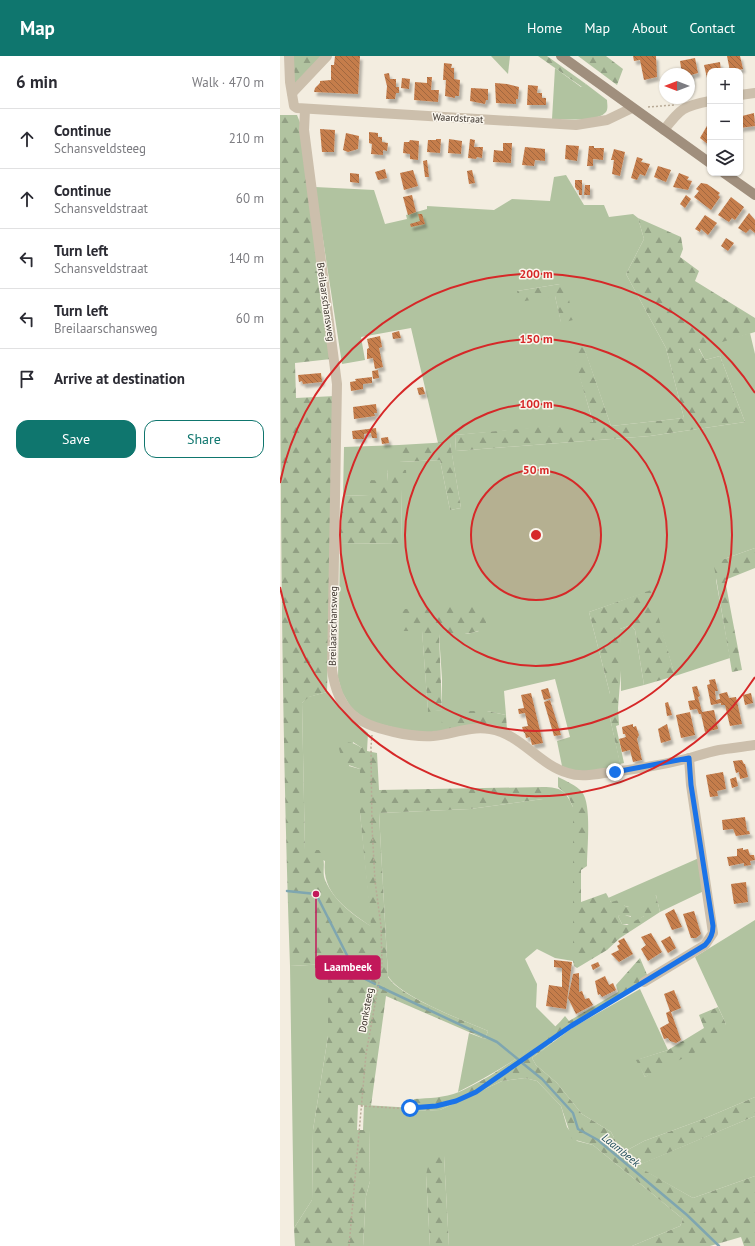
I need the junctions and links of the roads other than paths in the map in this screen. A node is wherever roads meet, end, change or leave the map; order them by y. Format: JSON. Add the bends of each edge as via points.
{"nodes":[{"id":1,"x":290,"y":56,"type":"edge"},
{"id":2,"x":327,"y":56,"type":"edge"},
{"id":3,"x":561,"y":56,"type":"edge"},
{"id":4,"x":292,"y":92,"type":"junction"},
{"id":5,"x":755,"y":93,"type":"edge"},
{"id":6,"x":743,"y":95,"type":"edge"},
{"id":7,"x":707,"y":102,"type":"edge"},
{"id":8,"x":632,"y":108,"type":"junction"},
{"id":9,"x":305,"y":109,"type":"junction"},
{"id":10,"x":664,"y":130,"type":"junction"},
{"id":11,"x":707,"y":161,"type":"edge"},
{"id":12,"x":728,"y":176,"type":"edge"},
{"id":13,"x":755,"y":195,"type":"edge"},
{"id":14,"x":755,"y":745,"type":"edge"},
{"id":15,"x":689,"y":758,"type":"junction"},
{"id":16,"x":644,"y":982,"type":"road end"}],
"edges":[{"from":1,"to":4,"type":"street"},
{"from":2,"to":4,"type":"street"},
{"from":3,"to":8,"type":"street"},
{"from":4,"to":9,"type":"street","via":[[294,106]]},
{"from":5,"to":6,"type":"street"},
{"from":7,"to":10,"type":"street","via":[[690,105],[678,113]]},
{"from":8,"to":9,"type":"street","name":"Waardstraat","via":[[607,120],[576,125]]},
{"from":8,"to":10,"type":"street"},
{"from":9,"to":15,"type":"street","name":"Breilaarschansweg","via":[[304,130],[337,384],[332,670],[340,700],[355,717],[374,728],[424,737],[477,728],[501,731],[568,774],[615,772]]},
{"from":10,"to":11,"type":"street"},
{"from":12,"to":13,"type":"street"},
{"from":14,"to":15,"type":"street","name":"Breilaarschansweg","via":[[719,750]]},
{"from":15,"to":16,"type":"street","via":[[713,933],[705,945]]}]}
